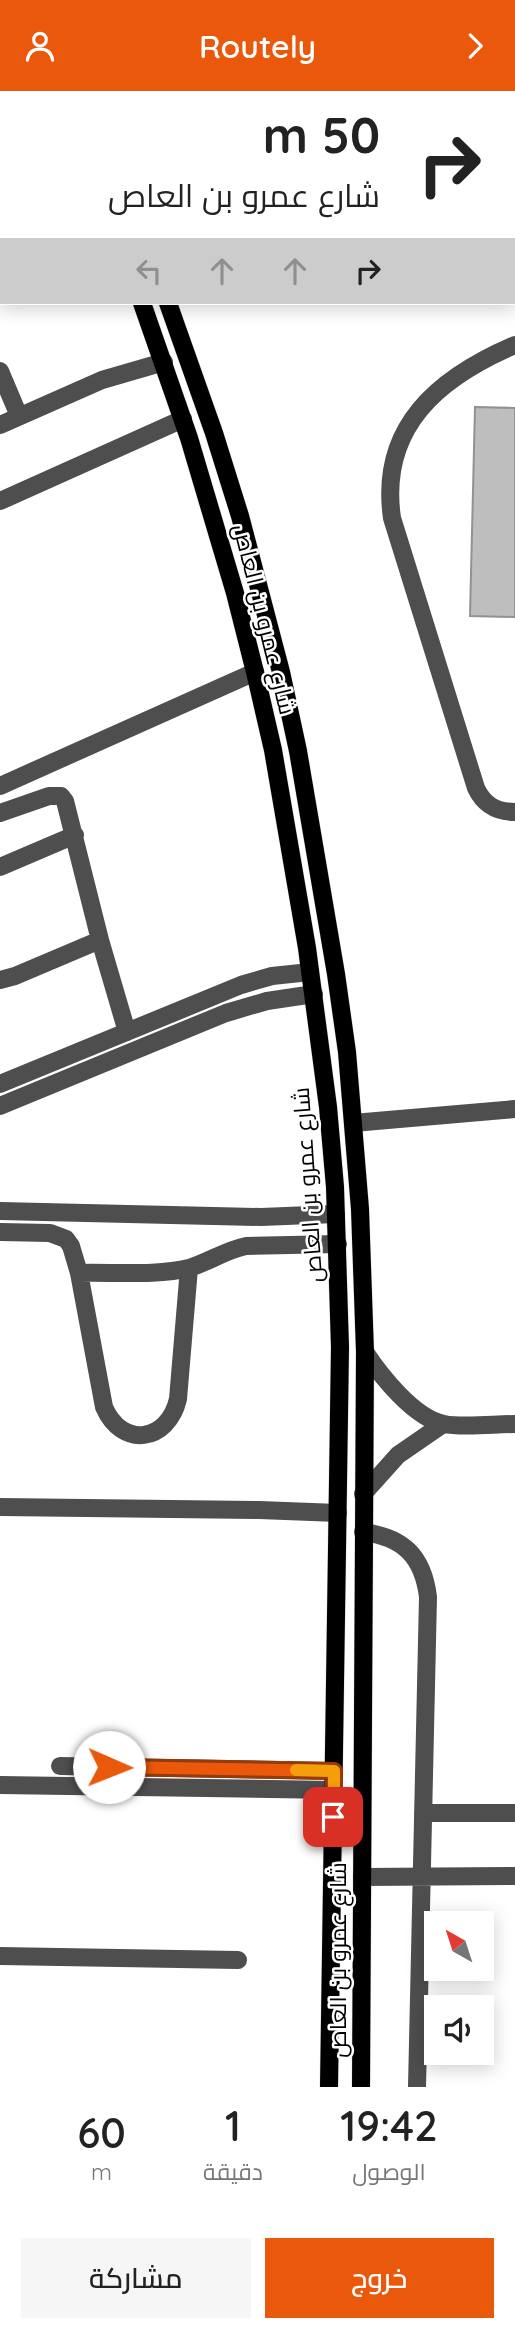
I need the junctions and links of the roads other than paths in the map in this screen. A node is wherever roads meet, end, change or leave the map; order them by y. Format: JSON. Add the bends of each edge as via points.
{"nodes":[{"id":1,"x":143,"y":305,"type":"edge"},
{"id":2,"x":169,"y":305,"type":"edge"},
{"id":3,"x":515,"y":345,"type":"edge"},
{"id":4,"x":164,"y":362,"type":"junction"},
{"id":5,"x":0,"y":371,"type":"edge"},
{"id":6,"x":19,"y":417,"type":"junction"},
{"id":7,"x":183,"y":419,"type":"junction"},
{"id":8,"x":0,"y":425,"type":"edge"},
{"id":9,"x":0,"y":501,"type":"edge"},
{"id":10,"x":255,"y":672,"type":"junction"},
{"id":11,"x":0,"y":786,"type":"edge"},
{"id":12,"x":515,"y":812,"type":"edge"},
{"id":13,"x":0,"y":813,"type":"edge"},
{"id":14,"x":75,"y":835,"type":"junction"},
{"id":15,"x":0,"y":867,"type":"edge"},
{"id":16,"x":100,"y":940,"type":"junction"},
{"id":17,"x":310,"y":972,"type":"junction"},
{"id":18,"x":0,"y":980,"type":"edge"},
{"id":19,"x":314,"y":994,"type":"junction"},
{"id":20,"x":127,"y":1032,"type":"junction"},
{"id":21,"x":0,"y":1084,"type":"edge"},
{"id":22,"x":0,"y":1106,"type":"edge"},
{"id":23,"x":515,"y":1109,"type":"edge"},
{"id":24,"x":353,"y":1123,"type":"junction"},
{"id":25,"x":0,"y":1211,"type":"edge"},
{"id":26,"x":336,"y":1214,"type":"junction"},
{"id":27,"x":0,"y":1232,"type":"edge"},
{"id":28,"x":338,"y":1244,"type":"junction"},
{"id":29,"x":189,"y":1268,"type":"junction"},
{"id":30,"x":79,"y":1273,"type":"junction"},
{"id":31,"x":365,"y":1352,"type":"junction"},
{"id":32,"x":443,"y":1424,"type":"junction"},
{"id":33,"x":515,"y":1424,"type":"edge"},
{"id":34,"x":363,"y":1494,"type":"junction"},
{"id":35,"x":0,"y":1507,"type":"edge"},
{"id":36,"x":338,"y":1513,"type":"junction"},
{"id":37,"x":363,"y":1532,"type":"junction"},
{"id":38,"x":60,"y":1766,"type":"dead end"},
{"id":39,"x":334,"y":1771,"type":"junction"},
{"id":40,"x":0,"y":1785,"type":"edge"},
{"id":41,"x":334,"y":1790,"type":"junction"},
{"id":42,"x":423,"y":1813,"type":"junction"},
{"id":43,"x":515,"y":1813,"type":"edge"},
{"id":44,"x":515,"y":1876,"type":"edge"},
{"id":45,"x":362,"y":1877,"type":"junction"},
{"id":46,"x":421,"y":1877,"type":"junction"},
{"id":47,"x":0,"y":1956,"type":"edge"},
{"id":48,"x":239,"y":1960,"type":"dead end"},
{"id":49,"x":329,"y":2087,"type":"edge"},
{"id":50,"x":361,"y":2087,"type":"edge"},
{"id":51,"x":417,"y":2087,"type":"edge"}],
"edges":[{"from":1,"to":4,"type":"main road","name":"شارع عمرو بن العاص"},
{"from":2,"to":24,"type":"main road","name":"شارع عمرو بن العاص","via":[[225,468],[281,672],[336,974]]},
{"from":3,"to":12,"type":"street","via":[[471,368],[415,414],[395,453],[389,496],[476,788],[486,804]]},
{"from":4,"to":6,"type":"street","via":[[102,380]]},
{"from":4,"to":7,"type":"main road","name":"شارع عمرو بن العاص"},
{"from":5,"to":6,"type":"street"},
{"from":6,"to":8,"type":"street"},
{"from":7,"to":9,"type":"street"},
{"from":7,"to":10,"type":"main road","name":"شارع عمرو بن العاص"},
{"from":10,"to":11,"type":"street"},
{"from":10,"to":17,"type":"main road","name":"شارع عمرو بن العاص"},
{"from":13,"to":14,"type":"street","via":[[61,796]]},
{"from":14,"to":15,"type":"street"},
{"from":14,"to":16,"type":"street"},
{"from":16,"to":18,"type":"street"},
{"from":16,"to":20,"type":"street"},
{"from":17,"to":19,"type":"main road","name":"شارع عمرو بن العاص"},
{"from":17,"to":20,"type":"street","via":[[241,985]]},
{"from":19,"to":22,"type":"street","via":[[226,1013]]},
{"from":19,"to":26,"type":"main road","name":"شارع عمرو بن العاص"},
{"from":20,"to":21,"type":"street"},
{"from":23,"to":24,"type":"street"},
{"from":24,"to":31,"type":"main road","name":"شارع عمرو بن العاص"},
{"from":25,"to":26,"type":"street","via":[[261,1217]]},
{"from":26,"to":28,"type":"main road","name":"شارع عمرو بن العاص"},
{"from":27,"to":30,"type":"street","via":[[59,1235],[71,1246]]},
{"from":28,"to":29,"type":"street","via":[[246,1246]]},
{"from":28,"to":36,"type":"main road","name":"شارع عمرو بن العاص"},
{"from":29,"to":30,"type":"street"},
{"from":29,"to":30,"type":"street","via":[[178,1399],[168,1422],[148,1434],[127,1433],[109,1419]]},
{"from":31,"to":32,"type":"street","via":[[396,1393]]},
{"from":31,"to":34,"type":"main road","name":"شارع عمرو بن العاص"},
{"from":32,"to":33,"type":"street"},
{"from":32,"to":34,"type":"street","via":[[398,1455]]},
{"from":34,"to":37,"type":"main road","name":"شارع عمرو بن العاص"},
{"from":35,"to":36,"type":"street"},
{"from":36,"to":39,"type":"main road","name":"شارع عمرو بن العاص"},
{"from":37,"to":42,"type":"street","via":[[399,1543],[411,1553],[426,1581]]},
{"from":37,"to":45,"type":"main road","name":"شارع عمرو بن العاص"},
{"from":38,"to":39,"type":"street"},
{"from":39,"to":41,"type":"main road","name":"شارع عمرو بن العاص"},
{"from":40,"to":41,"type":"street"},
{"from":41,"to":49,"type":"main road","name":"شارع عمرو بن العاص"},
{"from":42,"to":43,"type":"street"},
{"from":42,"to":46,"type":"street"},
{"from":44,"to":46,"type":"street"},
{"from":45,"to":46,"type":"street"},
{"from":45,"to":50,"type":"main road","name":"شارع عمرو بن العاص"},
{"from":46,"to":51,"type":"street"},
{"from":47,"to":48,"type":"street"}]}
